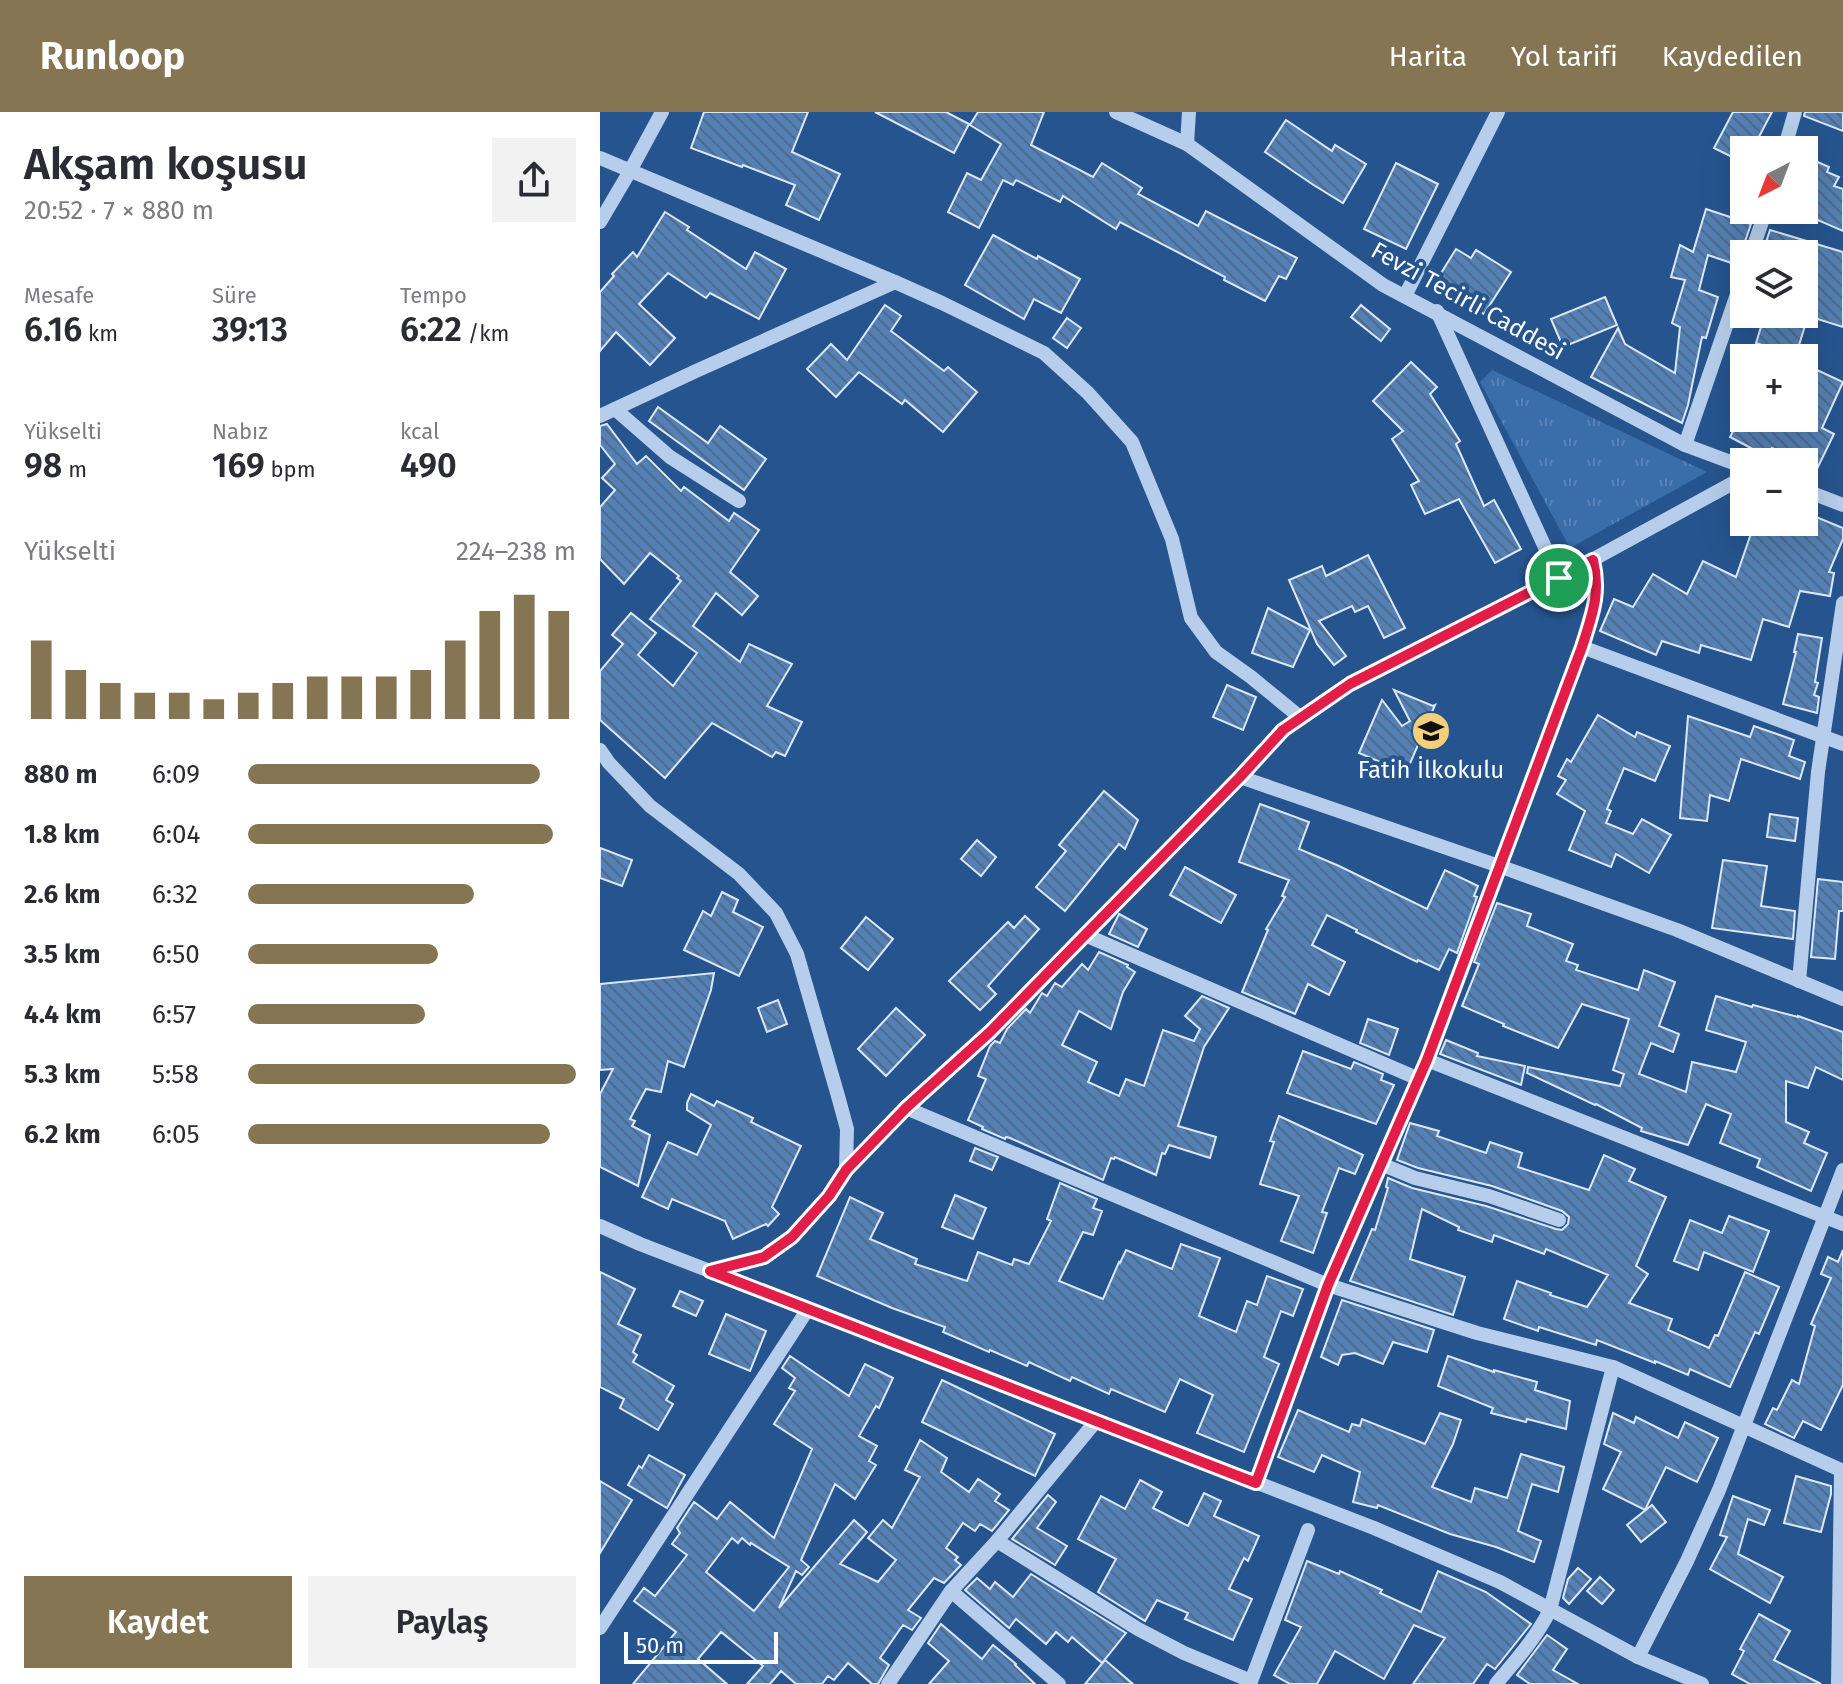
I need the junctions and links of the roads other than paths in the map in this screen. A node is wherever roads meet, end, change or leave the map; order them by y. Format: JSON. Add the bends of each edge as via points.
{"nodes":[{"id":1,"x":662,"y":112,"type":"edge"},
{"id":2,"x":1116,"y":112,"type":"edge"},
{"id":3,"x":1189,"y":112,"type":"edge"},
{"id":4,"x":1498,"y":112,"type":"edge"},
{"id":5,"x":1795,"y":112,"type":"edge"},
{"id":6,"x":1788,"y":136,"type":"edge"},
{"id":7,"x":1187,"y":144,"type":"junction"},
{"id":8,"x":600,"y":158,"type":"edge"},
{"id":9,"x":630,"y":171,"type":"junction"},
{"id":10,"x":600,"y":222,"type":"edge"},
{"id":11,"x":895,"y":282,"type":"junction"},
{"id":12,"x":1405,"y":296,"type":"junction"},
{"id":13,"x":1437,"y":311,"type":"junction"},
{"id":14,"x":1730,"y":315,"type":"edge"},
{"id":15,"x":615,"y":409,"type":"junction"},
{"id":16,"x":600,"y":416,"type":"edge"},
{"id":17,"x":1685,"y":445,"type":"junction"},
{"id":18,"x":1730,"y":462,"type":"edge"},
{"id":19,"x":1730,"y":485,"type":"edge"},
{"id":20,"x":1818,"y":495,"type":"edge"},
{"id":21,"x":739,"y":501,"type":"dead end"},
{"id":22,"x":1843,"y":505,"type":"edge"},
{"id":23,"x":1593,"y":560,"type":"junction"},
{"id":24,"x":1559,"y":578,"type":"junction"},
{"id":25,"x":1843,"y":603,"type":"edge"},
{"id":26,"x":1582,"y":647,"type":"junction"},
{"id":27,"x":1301,"y":718,"type":"junction"},
{"id":28,"x":1823,"y":736,"type":"junction"},
{"id":29,"x":1843,"y":744,"type":"edge"},
{"id":30,"x":600,"y":750,"type":"edge"},
{"id":31,"x":1240,"y":777,"type":"junction"},
{"id":32,"x":1499,"y":866,"type":"junction"},
{"id":33,"x":1085,"y":935,"type":"junction"},
{"id":34,"x":1799,"y":981,"type":"junction"},
{"id":35,"x":1843,"y":999,"type":"edge"},
{"id":36,"x":1427,"y":1060,"type":"junction"},
{"id":37,"x":1419,"y":1079,"type":"junction"},
{"id":38,"x":906,"y":1108,"type":"junction"},
{"id":39,"x":1381,"y":1164,"type":"junction"},
{"id":40,"x":846,"y":1170,"type":"junction"},
{"id":41,"x":1843,"y":1170,"type":"edge"},
{"id":42,"x":1824,"y":1216,"type":"junction"},
{"id":43,"x":1559,"y":1220,"type":"dead end"},
{"id":44,"x":1843,"y":1224,"type":"edge"},
{"id":45,"x":600,"y":1226,"type":"edge"},
{"id":46,"x":710,"y":1271,"type":"junction"},
{"id":47,"x":1328,"y":1285,"type":"junction"},
{"id":48,"x":808,"y":1309,"type":"junction"},
{"id":49,"x":1613,"y":1367,"type":"junction"},
{"id":50,"x":1096,"y":1421,"type":"junction"},
{"id":51,"x":1743,"y":1427,"type":"junction"},
{"id":52,"x":1842,"y":1471,"type":"edge"},
{"id":53,"x":1256,"y":1483,"type":"junction"},
{"id":54,"x":1308,"y":1530,"type":"dead end"},
{"id":55,"x":997,"y":1541,"type":"junction"},
{"id":56,"x":951,"y":1591,"type":"junction"},
{"id":57,"x":1550,"y":1610,"type":"junction"},
{"id":58,"x":600,"y":1628,"type":"edge"},
{"id":59,"x":1638,"y":1657,"type":"junction"},
{"id":60,"x":1251,"y":1682,"type":"edge"},
{"id":61,"x":888,"y":1684,"type":"edge"},
{"id":62,"x":1059,"y":1684,"type":"edge"},
{"id":63,"x":1496,"y":1684,"type":"edge"},
{"id":64,"x":1702,"y":1684,"type":"edge"},
{"id":65,"x":1838,"y":1684,"type":"edge"}],
"edges":[{"from":1,"to":9,"type":"street"},
{"from":2,"to":7,"type":"street","name":"Fevzi Tecirli Caddesi"},
{"from":3,"to":7,"type":"street"},
{"from":4,"to":12,"type":"street"},
{"from":5,"to":6,"type":"street"},
{"from":7,"to":12,"type":"street","name":"Fevzi Tecirli Caddesi"},
{"from":8,"to":9,"type":"street"},
{"from":9,"to":10,"type":"street"},
{"from":9,"to":11,"type":"street"},
{"from":11,"to":15,"type":"street"},
{"from":11,"to":27,"type":"street","via":[[1044,353],[1088,393],[1132,442],[1172,539],[1191,618],[1216,652]]},
{"from":12,"to":13,"type":"street","name":"Fevzi Tecirli Caddesi"},
{"from":13,"to":17,"type":"street","name":"Fevzi Tecirli Caddesi"},
{"from":13,"to":24,"type":"street"},
{"from":14,"to":17,"type":"street"},
{"from":15,"to":16,"type":"street"},
{"from":15,"to":21,"type":"street","via":[[670,457]]},
{"from":17,"to":18,"type":"street","name":"Fevzi Tecirli Caddesi"},
{"from":19,"to":23,"type":"street"},
{"from":20,"to":22,"type":"street"},
{"from":23,"to":24,"type":"street"},
{"from":23,"to":26,"type":"street","via":[[1596,603]]},
{"from":24,"to":27,"type":"street","via":[[1350,684]]},
{"from":25,"to":28,"type":"street"},
{"from":26,"to":28,"type":"street"},
{"from":26,"to":32,"type":"street"},
{"from":27,"to":31,"type":"street"},
{"from":28,"to":29,"type":"street"},
{"from":28,"to":34,"type":"street"},
{"from":30,"to":40,"type":"street","via":[[650,806],[739,874],[776,913],[797,954],[847,1129]]},
{"from":31,"to":32,"type":"street"},
{"from":31,"to":33,"type":"street"},
{"from":32,"to":34,"type":"street"},
{"from":32,"to":36,"type":"street"},
{"from":33,"to":37,"type":"street"},
{"from":33,"to":38,"type":"street"},
{"from":34,"to":35,"type":"street"},
{"from":36,"to":37,"type":"street"},
{"from":36,"to":42,"type":"street"},
{"from":37,"to":39,"type":"street"},
{"from":38,"to":40,"type":"street"},
{"from":38,"to":47,"type":"street"},
{"from":39,"to":43,"type":"street"},
{"from":39,"to":47,"type":"street"},
{"from":40,"to":46,"type":"street","via":[[792,1237],[764,1257]]},
{"from":41,"to":42,"type":"street"},
{"from":42,"to":44,"type":"street"},
{"from":42,"to":51,"type":"street"},
{"from":45,"to":46,"type":"street"},
{"from":46,"to":48,"type":"street"},
{"from":47,"to":49,"type":"street","via":[[1477,1333]]},
{"from":47,"to":53,"type":"street"},
{"from":48,"to":50,"type":"street"},
{"from":48,"to":58,"type":"street"},
{"from":49,"to":51,"type":"street"},
{"from":49,"to":57,"type":"street"},
{"from":50,"to":53,"type":"street"},
{"from":50,"to":55,"type":"street"},
{"from":51,"to":52,"type":"street"},
{"from":51,"to":59,"type":"street","via":[[1719,1490]]},
{"from":52,"to":65,"type":"street"},
{"from":53,"to":57,"type":"street","via":[[1500,1582]]},
{"from":54,"to":60,"type":"street"},
{"from":55,"to":56,"type":"street"},
{"from":55,"to":60,"type":"street","via":[[1138,1629]]},
{"from":56,"to":61,"type":"street"},
{"from":56,"to":62,"type":"street"},
{"from":57,"to":59,"type":"street"},
{"from":57,"to":63,"type":"street"},
{"from":59,"to":64,"type":"street"}]}
